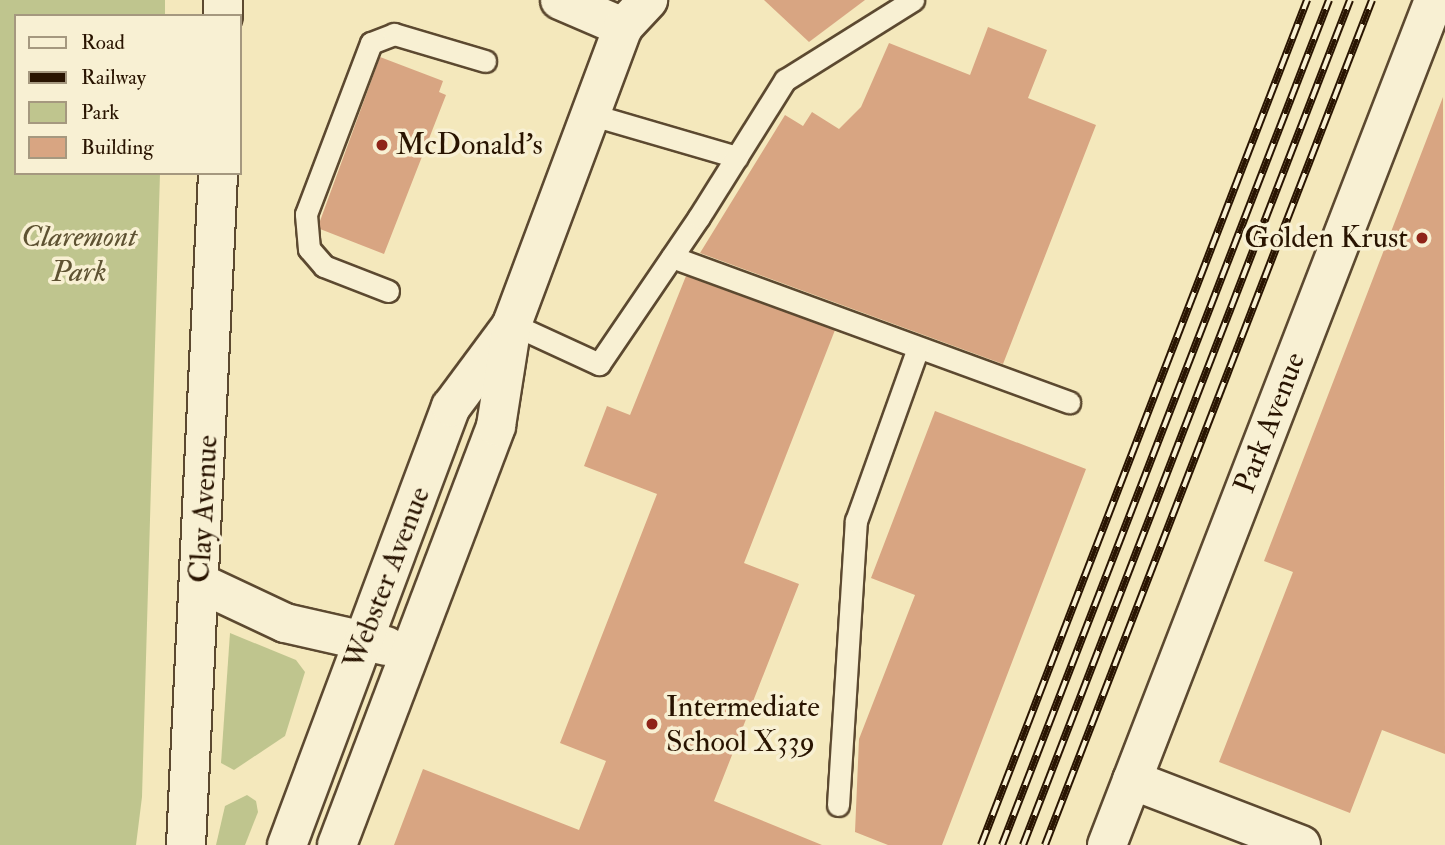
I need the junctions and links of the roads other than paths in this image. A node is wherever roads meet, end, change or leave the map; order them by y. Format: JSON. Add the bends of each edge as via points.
{"nodes":[{"id":1,"x":560,"y":0,"type":"edge"},
{"id":2,"x":913,"y":0,"type":"edge"},
{"id":3,"x":1434,"y":0,"type":"edge"},
{"id":4,"x":628,"y":9,"type":"edge"},
{"id":5,"x":485,"y":61,"type":"dead end"},
{"id":6,"x":593,"y":115,"type":"junction"},
{"id":7,"x":737,"y":157,"type":"junction"},
{"id":8,"x":218,"y":175,"type":"edge"},
{"id":9,"x":672,"y":257,"type":"junction"},
{"id":10,"x":388,"y":291,"type":"dead end"},
{"id":11,"x":512,"y":324,"type":"junction"},
{"id":12,"x":918,"y":348,"type":"junction"},
{"id":13,"x":1069,"y":402,"type":"dead end"},
{"id":14,"x":200,"y":583,"type":"junction"},
{"id":15,"x":363,"y":641,"type":"junction"},
{"id":16,"x":411,"y":651,"type":"junction"},
{"id":17,"x":1132,"y":780,"type":"junction"},
{"id":18,"x":838,"y":805,"type":"dead end"},
{"id":19,"x":187,"y":845,"type":"edge"},
{"id":20,"x":287,"y":845,"type":"edge"},
{"id":21,"x":337,"y":845,"type":"edge"},
{"id":22,"x":1107,"y":845,"type":"edge"},
{"id":23,"x":1301,"y":845,"type":"edge"}],
"edges":[{"from":1,"to":4,"type":"street"},
{"from":2,"to":7,"type":"lane","via":[[785,79]]},
{"from":3,"to":17,"type":"street","name":"Park Avenue"},
{"from":4,"to":6,"type":"street","name":"Webster Avenue"},
{"from":5,"to":10,"type":"lane","via":[[394,34],[370,43],[306,214],[309,249],[324,266]]},
{"from":6,"to":7,"type":"lane"},
{"from":6,"to":11,"type":"street","name":"Webster Avenue"},
{"from":7,"to":9,"type":"lane"},
{"from":8,"to":14,"type":"street","name":"Clay Avenue"},
{"from":9,"to":11,"type":"lane","via":[[599,364]]},
{"from":9,"to":12,"type":"lane"},
{"from":11,"to":15,"type":"street","name":"Webster Avenue","via":[[451,407]]},
{"from":11,"to":16,"type":"street","name":"Webster Avenue","via":[[496,426]]},
{"from":12,"to":13,"type":"lane"},
{"from":12,"to":18,"type":"lane","via":[[856,522]]},
{"from":14,"to":15,"type":"street","via":[[285,623]]},
{"from":14,"to":19,"type":"street","name":"Clay Avenue"},
{"from":15,"to":16,"type":"street"},
{"from":15,"to":20,"type":"street","name":"Webster Avenue"},
{"from":16,"to":21,"type":"street","name":"Webster Avenue"},
{"from":17,"to":22,"type":"street","name":"Park Avenue"},
{"from":17,"to":23,"type":"street"}]}
